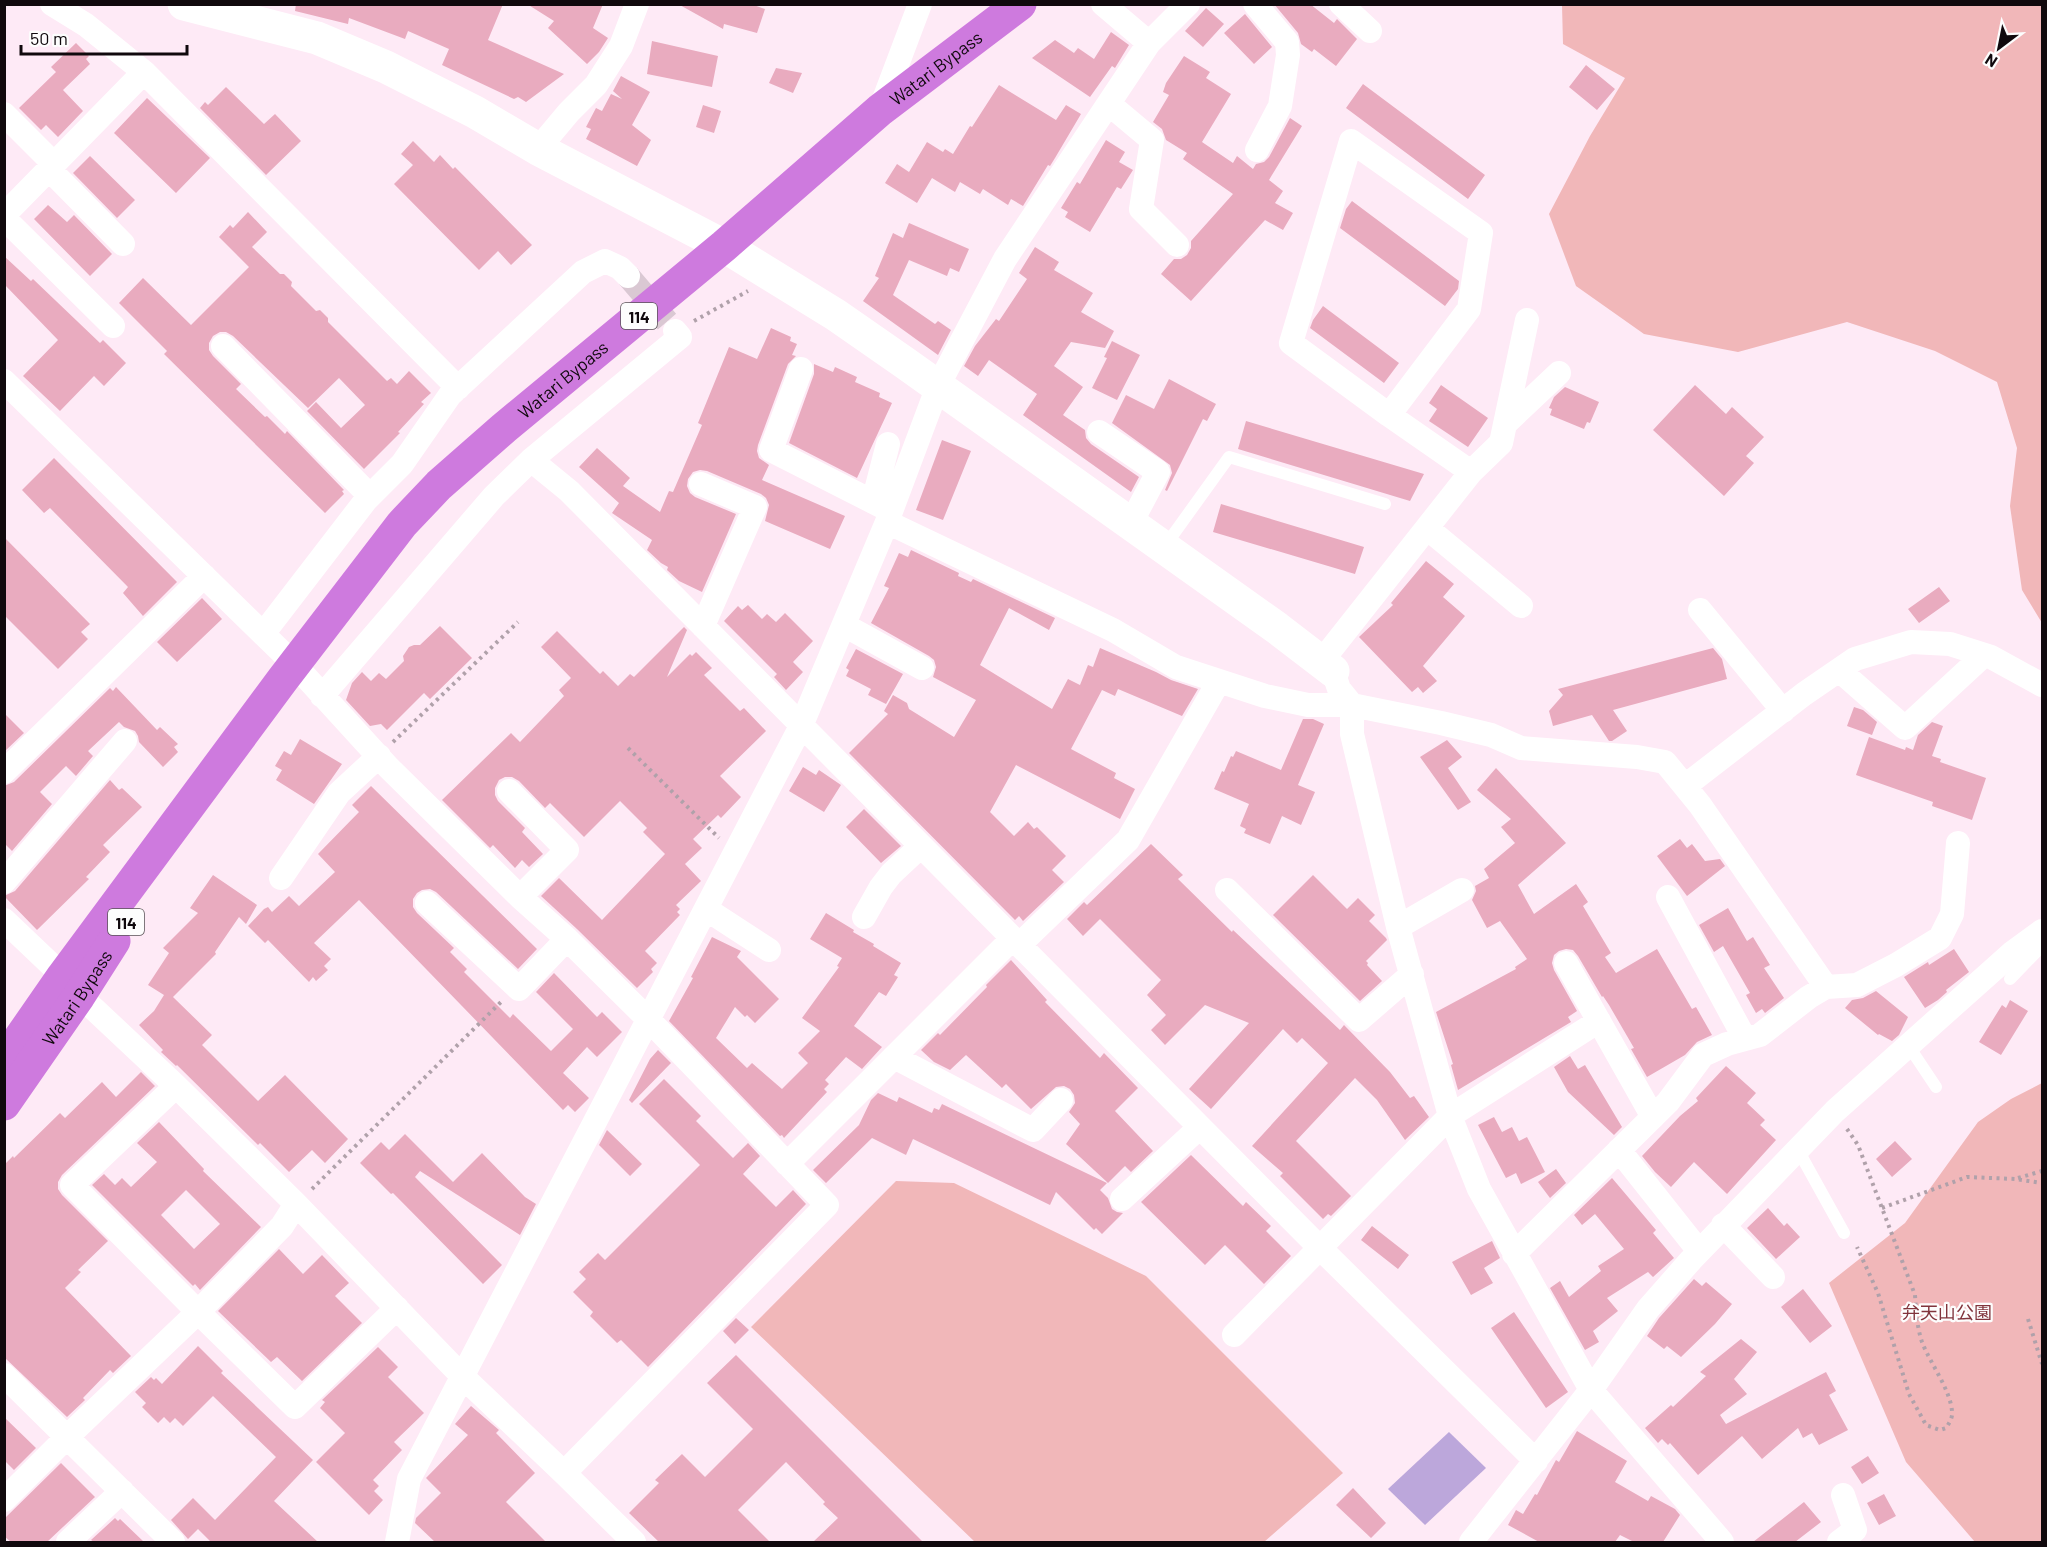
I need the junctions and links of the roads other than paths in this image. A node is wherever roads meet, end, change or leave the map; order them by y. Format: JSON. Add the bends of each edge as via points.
{"nodes":[{"id":1,"x":52,"y":4,"type":"edge"},
{"id":2,"x":637,"y":4,"type":"edge"},
{"id":3,"x":920,"y":4,"type":"edge"},
{"id":4,"x":1020,"y":4,"type":"edge"},
{"id":5,"x":1103,"y":4,"type":"edge"},
{"id":6,"x":1188,"y":4,"type":"edge"},
{"id":7,"x":1255,"y":4,"type":"edge"},
{"id":8,"x":1341,"y":4,"type":"edge"},
{"id":9,"x":205,"y":7,"type":"edge"},
{"id":10,"x":1370,"y":31,"type":"dead end"},
{"id":11,"x":1149,"y":43,"type":"junction"},
{"id":12,"x":144,"y":72,"type":"junction"},
{"id":13,"x":1109,"y":104,"type":"junction"},
{"id":14,"x":880,"y":110,"type":"junction"},
{"id":15,"x":4,"y":114,"type":"edge"},
{"id":16,"x":538,"y":149,"type":"junction"},
{"id":17,"x":1257,"y":150,"type":"dead end"},
{"id":18,"x":52,"y":166,"type":"junction"},
{"id":19,"x":4,"y":216,"type":"edge"},
{"id":20,"x":123,"y":244,"type":"dead end"},
{"id":21,"x":1176,"y":245,"type":"dead end"},
{"id":22,"x":724,"y":246,"type":"junction"},
{"id":23,"x":628,"y":276,"type":"tunnel mouth"},
{"id":24,"x":1527,"y":320,"type":"dead end"},
{"id":25,"x":113,"y":326,"type":"dead end"},
{"id":26,"x":675,"y":331,"type":"road end"},
{"id":27,"x":223,"y":346,"type":"dead end"},
{"id":28,"x":801,"y":369,"type":"dead end"},
{"id":29,"x":1558,"y":373,"type":"dead end"},
{"id":30,"x":4,"y":381,"type":"edge"},
{"id":31,"x":938,"y":386,"type":"junction"},
{"id":32,"x":458,"y":388,"type":"junction"},
{"id":33,"x":1389,"y":415,"type":"junction"},
{"id":34,"x":1504,"y":424,"type":"junction"},
{"id":35,"x":1099,"y":432,"type":"dead end"},
{"id":36,"x":888,"y":444,"type":"dead end"},
{"id":37,"x":531,"y":460,"type":"junction"},
{"id":38,"x":1472,"y":472,"type":"junction"},
{"id":39,"x":702,"y":484,"type":"dead end"},
{"id":40,"x":370,"y":496,"type":"junction"},
{"id":41,"x":1385,"y":504,"type":"dead end"},
{"id":42,"x":883,"y":512,"type":"junction"},
{"id":43,"x":1131,"y":523,"type":"junction"},
{"id":44,"x":1427,"y":528,"type":"junction"},
{"id":45,"x":1164,"y":547,"type":"junction"},
{"id":46,"x":204,"y":576,"type":"junction"},
{"id":47,"x":1521,"y":606,"type":"dead end"},
{"id":48,"x":1700,"y":610,"type":"dead end"},
{"id":49,"x":844,"y":625,"type":"junction"},
{"id":50,"x":703,"y":626,"type":"junction"},
{"id":51,"x":264,"y":634,"type":"junction"},
{"id":52,"x":1984,"y":655,"type":"junction"},
{"id":53,"x":294,"y":664,"type":"junction"},
{"id":54,"x":1327,"y":666,"type":"junction"},
{"id":55,"x":922,"y":668,"type":"dead end"},
{"id":56,"x":1839,"y":670,"type":"junction"},
{"id":57,"x":1219,"y":681,"type":"junction"},
{"id":58,"x":2043,"y":685,"type":"edge"},
{"id":59,"x":322,"y":696,"type":"junction"},
{"id":60,"x":1352,"y":705,"type":"junction"},
{"id":61,"x":1783,"y":711,"type":"junction"},
{"id":62,"x":801,"y":726,"type":"junction"},
{"id":63,"x":125,"y":741,"type":"dead end"},
{"id":64,"x":379,"y":756,"type":"junction"},
{"id":65,"x":4,"y":772,"type":"edge"},
{"id":66,"x":1685,"y":786,"type":"junction"},
{"id":67,"x":509,"y":791,"type":"dead end"},
{"id":68,"x":1958,"y":843,"type":"dead end"},
{"id":69,"x":921,"y":846,"type":"junction"},
{"id":70,"x":281,"y":878,"type":"dead end"},
{"id":71,"x":4,"y":882,"type":"edge"},
{"id":72,"x":1227,"y":890,"type":"dead end"},
{"id":73,"x":1462,"y":890,"type":"dead end"},
{"id":74,"x":520,"y":897,"type":"junction"},
{"id":75,"x":1668,"y":897,"type":"dead end"},
{"id":76,"x":427,"y":903,"type":"dead end"},
{"id":77,"x":706,"y":909,"type":"junction"},
{"id":78,"x":864,"y":918,"type":"dead end"},
{"id":79,"x":4,"y":920,"type":"edge"},
{"id":80,"x":1398,"y":927,"type":"junction"},
{"id":81,"x":2043,"y":931,"type":"edge"},
{"id":82,"x":567,"y":939,"type":"junction"},
{"id":83,"x":2043,"y":940,"type":"edge"},
{"id":84,"x":1016,"y":941,"type":"junction"},
{"id":85,"x":769,"y":950,"type":"dead end"},
{"id":86,"x":1566,"y":963,"type":"dead end"},
{"id":87,"x":1412,"y":974,"type":"junction"},
{"id":88,"x":2010,"y":979,"type":"dead end"},
{"id":89,"x":71,"y":986,"type":"junction"},
{"id":90,"x":1826,"y":987,"type":"junction"},
{"id":91,"x":649,"y":1020,"type":"junction"},
{"id":92,"x":1599,"y":1021,"type":"junction"},
{"id":93,"x":1745,"y":1039,"type":"junction"},
{"id":94,"x":1908,"y":1045,"type":"junction"},
{"id":95,"x":894,"y":1058,"type":"junction"},
{"id":96,"x":4,"y":1061,"type":"edge"},
{"id":97,"x":176,"y":1086,"type":"junction"},
{"id":98,"x":1936,"y":1087,"type":"dead end"},
{"id":99,"x":1061,"y":1100,"type":"dead end"},
{"id":100,"x":4,"y":1104,"type":"edge"},
{"id":101,"x":1450,"y":1116,"type":"junction"},
{"id":102,"x":1653,"y":1117,"type":"junction"},
{"id":103,"x":1200,"y":1127,"type":"junction"},
{"id":104,"x":1619,"y":1150,"type":"junction"},
{"id":105,"x":1798,"y":1150,"type":"junction"},
{"id":106,"x":788,"y":1164,"type":"junction"},
{"id":107,"x":1122,"y":1199,"type":"dead end"},
{"id":108,"x":296,"y":1204,"type":"junction"},
{"id":109,"x":1723,"y":1225,"type":"junction"},
{"id":110,"x":1844,"y":1233,"type":"dead end"},
{"id":111,"x":1320,"y":1248,"type":"junction"},
{"id":112,"x":1699,"y":1251,"type":"junction"},
{"id":113,"x":1514,"y":1254,"type":"junction"},
{"id":114,"x":1773,"y":1277,"type":"dead end"},
{"id":115,"x":398,"y":1308,"type":"junction"},
{"id":116,"x":198,"y":1312,"type":"junction"},
{"id":117,"x":1234,"y":1335,"type":"dead end"},
{"id":118,"x":4,"y":1375,"type":"edge"},
{"id":119,"x":461,"y":1375,"type":"junction"},
{"id":120,"x":1591,"y":1390,"type":"junction"},
{"id":121,"x":67,"y":1437,"type":"junction"},
{"id":122,"x":1536,"y":1461,"type":"junction"},
{"id":123,"x":564,"y":1473,"type":"junction"},
{"id":124,"x":122,"y":1491,"type":"junction"},
{"id":125,"x":1843,"y":1495,"type":"dead end"},
{"id":126,"x":4,"y":1500,"type":"edge"},
{"id":127,"x":68,"y":1542,"type":"edge"},
{"id":128,"x":173,"y":1542,"type":"edge"},
{"id":129,"x":398,"y":1542,"type":"edge"},
{"id":130,"x":634,"y":1542,"type":"edge"},
{"id":131,"x":1471,"y":1542,"type":"edge"},
{"id":132,"x":1722,"y":1542,"type":"edge"},
{"id":133,"x":1839,"y":1542,"type":"edge"}],
"edges":[{"from":1,"to":12,"type":"street","via":[[86,25]]},
{"from":2,"to":16,"type":"street","via":[[621,46],[596,85]]},
{"from":3,"to":14,"type":"street"},
{"from":4,"to":14,"type":"highway","name":"Watari Bypass","number":"114"},
{"from":5,"to":11,"type":"street"},
{"from":6,"to":11,"type":"street"},
{"from":7,"to":17,"type":"street","via":[[1287,42],[1288,56],[1280,106]]},
{"from":8,"to":10,"type":"street"},
{"from":9,"to":16,"type":"street","via":[[316,38],[386,66]]},
{"from":11,"to":13,"type":"street"},
{"from":12,"to":18,"type":"street"},
{"from":12,"to":32,"type":"street"},
{"from":13,"to":21,"type":"street","via":[[1152,140],[1140,209]]},
{"from":13,"to":31,"type":"street","via":[[1005,259]]},
{"from":14,"to":22,"type":"highway","name":"Watari Bypass","number":"114"},
{"from":15,"to":18,"type":"street"},
{"from":16,"to":22,"type":"street"},
{"from":18,"to":19,"type":"street"},
{"from":18,"to":20,"type":"street"},
{"from":19,"to":25,"type":"street"},
{"from":22,"to":31,"type":"street","via":[[836,315]]},
{"from":22,"to":53,"type":"highway","name":"Watari Bypass","number":"114","via":[[439,485],[402,524]]},
{"from":23,"to":32,"type":"street","via":[[606,261],[583,272]]},
{"from":24,"to":34,"type":"street"},
{"from":26,"to":37,"type":"street","via":[[680,337]]},
{"from":27,"to":40,"type":"street"},
{"from":28,"to":42,"type":"street","via":[[771,450]]},
{"from":29,"to":34,"type":"street"},
{"from":30,"to":46,"type":"street"},
{"from":31,"to":42,"type":"street"},
{"from":31,"to":43,"type":"street"},
{"from":32,"to":40,"type":"street","via":[[402,464]]},
{"from":33,"to":33,"type":"street","via":[[1291,343],[1351,141],[1481,233],[1469,309]]},
{"from":33,"to":38,"type":"street"},
{"from":34,"to":38,"type":"street","via":[[1501,443]]},
{"from":35,"to":43,"type":"street","via":[[1158,472]]},
{"from":36,"to":42,"type":"street"},
{"from":37,"to":50,"type":"street","via":[[569,491]]},
{"from":37,"to":59,"type":"street","via":[[494,496]]},
{"from":38,"to":44,"type":"street"},
{"from":39,"to":50,"type":"street","via":[[755,507]]},
{"from":40,"to":51,"type":"street"},
{"from":41,"to":45,"type":"lane","via":[[1229,457]]},
{"from":42,"to":49,"type":"street"},
{"from":42,"to":57,"type":"street","via":[[1113,630],[1176,667]]},
{"from":43,"to":45,"type":"street"},
{"from":44,"to":47,"type":"street"},
{"from":44,"to":54,"type":"street"},
{"from":45,"to":54,"type":"street"},
{"from":46,"to":51,"type":"street"},
{"from":46,"to":65,"type":"street"},
{"from":48,"to":61,"type":"street"},
{"from":49,"to":55,"type":"street"},
{"from":49,"to":62,"type":"street"},
{"from":50,"to":62,"type":"street"},
{"from":51,"to":53,"type":"street"},
{"from":52,"to":56,"type":"street","via":[[1950,644],[1911,642],[1855,659]]},
{"from":52,"to":56,"type":"street","via":[[1905,728]]},
{"from":52,"to":58,"type":"street"},
{"from":53,"to":59,"type":"street"},
{"from":53,"to":89,"type":"highway","name":"Watari Bypass","number":"114"},
{"from":54,"to":60,"type":"street"},
{"from":56,"to":61,"type":"street"},
{"from":57,"to":60,"type":"street","via":[[1308,705]]},
{"from":57,"to":84,"type":"street","via":[[1128,840]]},
{"from":59,"to":64,"type":"street"},
{"from":60,"to":66,"type":"street","via":[[1491,735],[1521,748],[1665,762]]},
{"from":60,"to":80,"type":"street","via":[[1352,734]]},
{"from":61,"to":66,"type":"street"},
{"from":62,"to":69,"type":"street"},
{"from":62,"to":77,"type":"street"},
{"from":63,"to":71,"type":"street"},
{"from":64,"to":70,"type":"street","via":[[339,793]]},
{"from":64,"to":74,"type":"street"},
{"from":66,"to":90,"type":"street"},
{"from":67,"to":74,"type":"street","via":[[567,850]]},
{"from":68,"to":90,"type":"street","via":[[1952,914],[1940,938],[1857,986]]},
{"from":69,"to":78,"type":"street","via":[[891,874]]},
{"from":69,"to":84,"type":"street"},
{"from":72,"to":87,"type":"street","via":[[1359,1020]]},
{"from":73,"to":80,"type":"street"},
{"from":74,"to":82,"type":"street"},
{"from":75,"to":93,"type":"street"},
{"from":76,"to":82,"type":"street","via":[[519,989]]},
{"from":77,"to":85,"type":"street"},
{"from":77,"to":91,"type":"street"},
{"from":79,"to":89,"type":"street"},
{"from":80,"to":87,"type":"street"},
{"from":81,"to":94,"type":"street","via":[[2012,953]]},
{"from":82,"to":91,"type":"street"},
{"from":83,"to":88,"type":"lane"},
{"from":84,"to":95,"type":"street"},
{"from":84,"to":103,"type":"street"},
{"from":86,"to":92,"type":"street"},
{"from":87,"to":101,"type":"street"},
{"from":89,"to":96,"type":"highway","name":"Watari Bypass","number":"114"},
{"from":89,"to":97,"type":"street"},
{"from":89,"to":100,"type":"highway","name":"Watari Bypass","number":"114"},
{"from":90,"to":93,"type":"street","via":[[1760,1035]]},
{"from":91,"to":106,"type":"street"},
{"from":91,"to":119,"type":"street"},
{"from":92,"to":101,"type":"street"},
{"from":92,"to":102,"type":"street"},
{"from":93,"to":102,"type":"street","via":[[1703,1055]]},
{"from":94,"to":98,"type":"lane"},
{"from":94,"to":105,"type":"street"},
{"from":95,"to":99,"type":"street","via":[[1033,1130]]},
{"from":95,"to":106,"type":"street"},
{"from":97,"to":108,"type":"street"},
{"from":97,"to":116,"type":"street","via":[[72,1185]]},
{"from":101,"to":111,"type":"street"},
{"from":101,"to":113,"type":"street","via":[[1479,1189]]},
{"from":102,"to":104,"type":"street"},
{"from":103,"to":107,"type":"street"},
{"from":103,"to":111,"type":"street"},
{"from":104,"to":112,"type":"street"},
{"from":104,"to":113,"type":"street"},
{"from":105,"to":109,"type":"street"},
{"from":105,"to":110,"type":"lane"},
{"from":106,"to":123,"type":"street","via":[[827,1205]]},
{"from":108,"to":115,"type":"street"},
{"from":108,"to":116,"type":"street","via":[[282,1226]]},
{"from":109,"to":112,"type":"street"},
{"from":109,"to":114,"type":"street"},
{"from":111,"to":117,"type":"street"},
{"from":111,"to":122,"type":"street"},
{"from":112,"to":120,"type":"street","via":[[1648,1309]]},
{"from":113,"to":120,"type":"street"},
{"from":115,"to":116,"type":"street","via":[[295,1407]]},
{"from":115,"to":119,"type":"street"},
{"from":116,"to":121,"type":"street"},
{"from":118,"to":121,"type":"street"},
{"from":119,"to":123,"type":"street"},
{"from":119,"to":129,"type":"street","via":[[409,1479]]},
{"from":120,"to":122,"type":"street"},
{"from":120,"to":132,"type":"street"},
{"from":121,"to":124,"type":"street"},
{"from":121,"to":126,"type":"street"},
{"from":122,"to":131,"type":"street"},
{"from":123,"to":130,"type":"street"},
{"from":124,"to":127,"type":"street"},
{"from":124,"to":128,"type":"street"},
{"from":125,"to":133,"type":"street","via":[[1855,1530]]}]}
